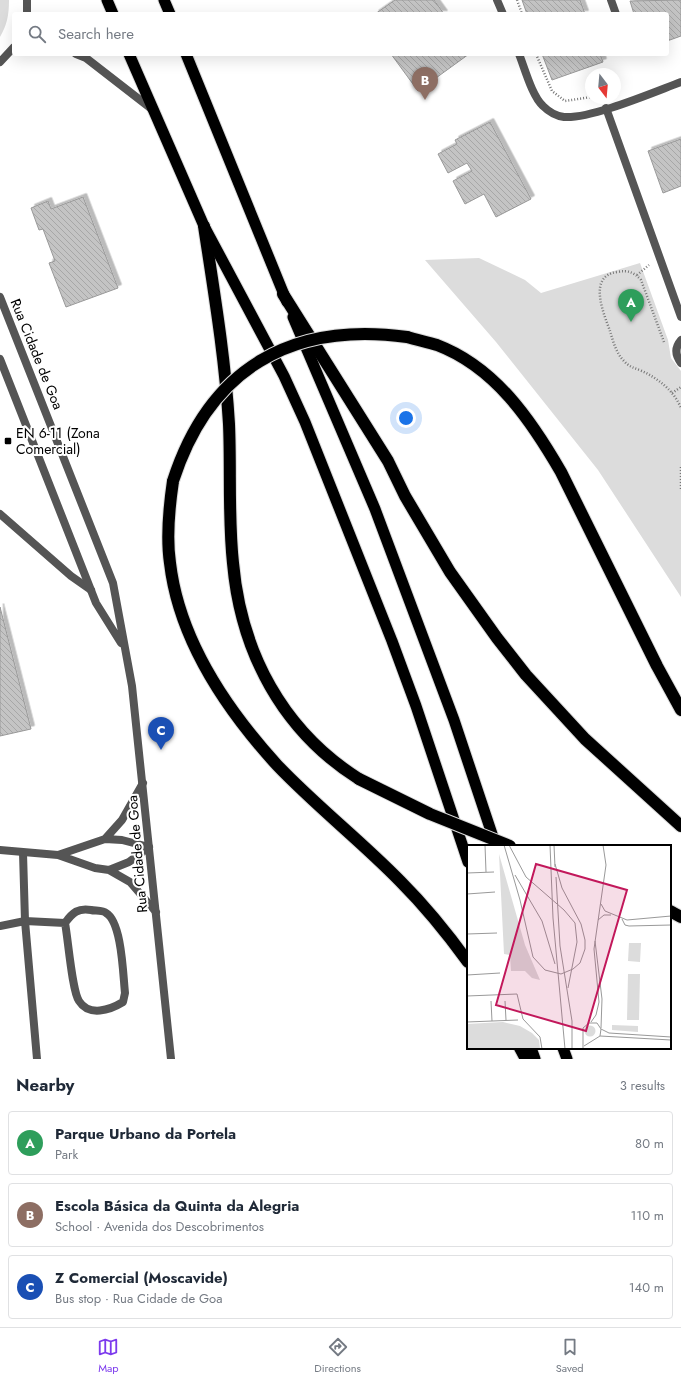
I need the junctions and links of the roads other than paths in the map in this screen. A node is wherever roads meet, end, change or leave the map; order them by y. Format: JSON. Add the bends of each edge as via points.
{"nodes":[{"id":1,"x":27,"y":0,"type":"edge"},
{"id":2,"x":107,"y":0,"type":"edge"},
{"id":3,"x":164,"y":0,"type":"edge"},
{"id":4,"x":611,"y":0,"type":"edge"},
{"id":5,"x":497,"y":1,"type":"edge"},
{"id":6,"x":27,"y":12,"type":"edge"},
{"id":7,"x":112,"y":12,"type":"edge"},
{"id":8,"x":169,"y":12,"type":"edge"},
{"id":9,"x":502,"y":12,"type":"edge"},
{"id":10,"x":615,"y":12,"type":"edge"},
{"id":11,"x":12,"y":51,"type":"edge"},
{"id":12,"x":81,"y":56,"type":"edge"},
{"id":13,"x":130,"y":56,"type":"edge"},
{"id":14,"x":187,"y":56,"type":"edge"},
{"id":15,"x":520,"y":56,"type":"edge"},
{"id":16,"x":0,"y":62,"type":"edge"},
{"id":17,"x":681,"y":82,"type":"edge"},
{"id":18,"x":606,"y":108,"type":"junction"},
{"id":19,"x":154,"y":110,"type":"junction"},
{"id":20,"x":204,"y":226,"type":"junction"},
{"id":21,"x":283,"y":294,"type":"junction"},
{"id":22,"x":0,"y":297,"type":"edge"},
{"id":23,"x":681,"y":317,"type":"edge"},
{"id":24,"x":681,"y":340,"type":"edge"},
{"id":25,"x":0,"y":359,"type":"edge"},
{"id":26,"x":681,"y":363,"type":"edge"},
{"id":27,"x":0,"y":514,"type":"edge"},
{"id":28,"x":91,"y":590,"type":"junction"},
{"id":29,"x":124,"y":647,"type":"junction"},
{"id":30,"x":681,"y":710,"type":"edge"},
{"id":31,"x":143,"y":783,"type":"junction"},
{"id":32,"x":681,"y":826,"type":"edge"},
{"id":33,"x":105,"y":839,"type":"junction"},
{"id":34,"x":496,"y":845,"type":"edge"},
{"id":35,"x":508,"y":845,"type":"edge"},
{"id":36,"x":149,"y":847,"type":"junction"},
{"id":37,"x":0,"y":850,"type":"edge"},
{"id":38,"x":23,"y":853,"type":"junction"},
{"id":39,"x":58,"y":855,"type":"junction"},
{"id":40,"x":467,"y":859,"type":"edge"},
{"id":41,"x":109,"y":870,"type":"junction"},
{"id":42,"x":156,"y":912,"type":"junction"},
{"id":43,"x":671,"y":912,"type":"edge"},
{"id":44,"x":681,"y":917,"type":"edge"},
{"id":45,"x":25,"y":921,"type":"junction"},
{"id":46,"x":65,"y":923,"type":"junction"},
{"id":47,"x":0,"y":926,"type":"edge"},
{"id":48,"x":467,"y":961,"type":"edge"},
{"id":49,"x":521,"y":1049,"type":"edge"},
{"id":50,"x":531,"y":1049,"type":"edge"},
{"id":51,"x":563,"y":1049,"type":"edge"},
{"id":52,"x":37,"y":1059,"type":"edge"},
{"id":53,"x":171,"y":1059,"type":"edge"},
{"id":54,"x":526,"y":1059,"type":"edge"},
{"id":55,"x":535,"y":1059,"type":"edge"},
{"id":56,"x":567,"y":1059,"type":"edge"}],
"edges":[{"from":1,"to":6,"type":"street"},
{"from":2,"to":7,"type":"highway"},
{"from":3,"to":8,"type":"highway"},
{"from":4,"to":10,"type":"street"},
{"from":5,"to":9,"type":"street"},
{"from":11,"to":16,"type":"street"},
{"from":12,"to":19,"type":"street"},
{"from":13,"to":19,"type":"highway"},
{"from":14,"to":21,"type":"highway"},
{"from":15,"to":18,"type":"street","via":[[537,98],[549,111],[560,117],[576,117]]},
{"from":17,"to":18,"type":"street"},
{"from":18,"to":23,"type":"street"},
{"from":19,"to":20,"type":"highway"},
{"from":20,"to":35,"type":"highway","bridge":true,"via":[[222,344],[229,425],[233,563],[244,623],[256,659],[275,696],[293,722],[319,750],[359,779],[430,814]]},
{"from":20,"to":40,"type":"highway","via":[[284,376],[305,422],[392,641]]},
{"from":21,"to":32,"type":"highway","via":[[388,461],[405,496],[450,572],[497,638],[526,675],[585,739]]},
{"from":21,"to":34,"type":"highway","via":[[375,509],[454,720]]},
{"from":22,"to":29,"type":"street","name":"Rua Cidade de Goa","via":[[113,583]]},
{"from":24,"to":26,"type":"street","via":[[676,348]]},
{"from":25,"to":28,"type":"street","name":"Rua Cidade de Goa"},
{"from":27,"to":28,"type":"street","via":[[71,576]]},
{"from":28,"to":29,"type":"street","name":"Rua Cidade de Goa","via":[[96,603]]},
{"from":29,"to":31,"type":"street","name":"Rua Cidade de Goa","via":[[132,686]]},
{"from":30,"to":48,"type":"highway","bridge":true,"via":[[544,442],[519,406],[495,381],[469,362],[437,345],[407,337],[381,333],[350,333],[318,338],[291,346],[263,359],[239,375],[216,398],[194,430],[180,458],[173,481],[168,530],[170,563],[177,598],[188,630],[219,691],[249,732],[278,765],[400,881]]},
{"from":31,"to":33,"type":"street","via":[[122,820]]},
{"from":31,"to":36,"type":"street","name":"Rua Cidade de Goa"},
{"from":33,"to":36,"type":"street","via":[[122,840]]},
{"from":33,"to":39,"type":"street"},
{"from":36,"to":41,"type":"street","via":[[129,862]]},
{"from":36,"to":42,"type":"street","name":"Rua Cidade de Goa"},
{"from":37,"to":38,"type":"street"},
{"from":38,"to":39,"type":"street"},
{"from":38,"to":45,"type":"street"},
{"from":39,"to":41,"type":"street","via":[[95,868]]},
{"from":41,"to":42,"type":"street","via":[[130,882]]},
{"from":42,"to":53,"type":"street","name":"Rua Cidade de Goa"},
{"from":43,"to":44,"type":"highway"},
{"from":45,"to":46,"type":"street"},
{"from":45,"to":47,"type":"street"},
{"from":45,"to":52,"type":"street"},
{"from":46,"to":46,"type":"street","via":[[78,1001],[85,1008],[97,1011],[112,1009],[123,1002],[125,993],[117,929],[113,919],[106,912],[81,909],[72,913]]},
{"from":49,"to":54,"type":"highway"},
{"from":50,"to":55,"type":"highway"},
{"from":51,"to":56,"type":"highway"}]}
